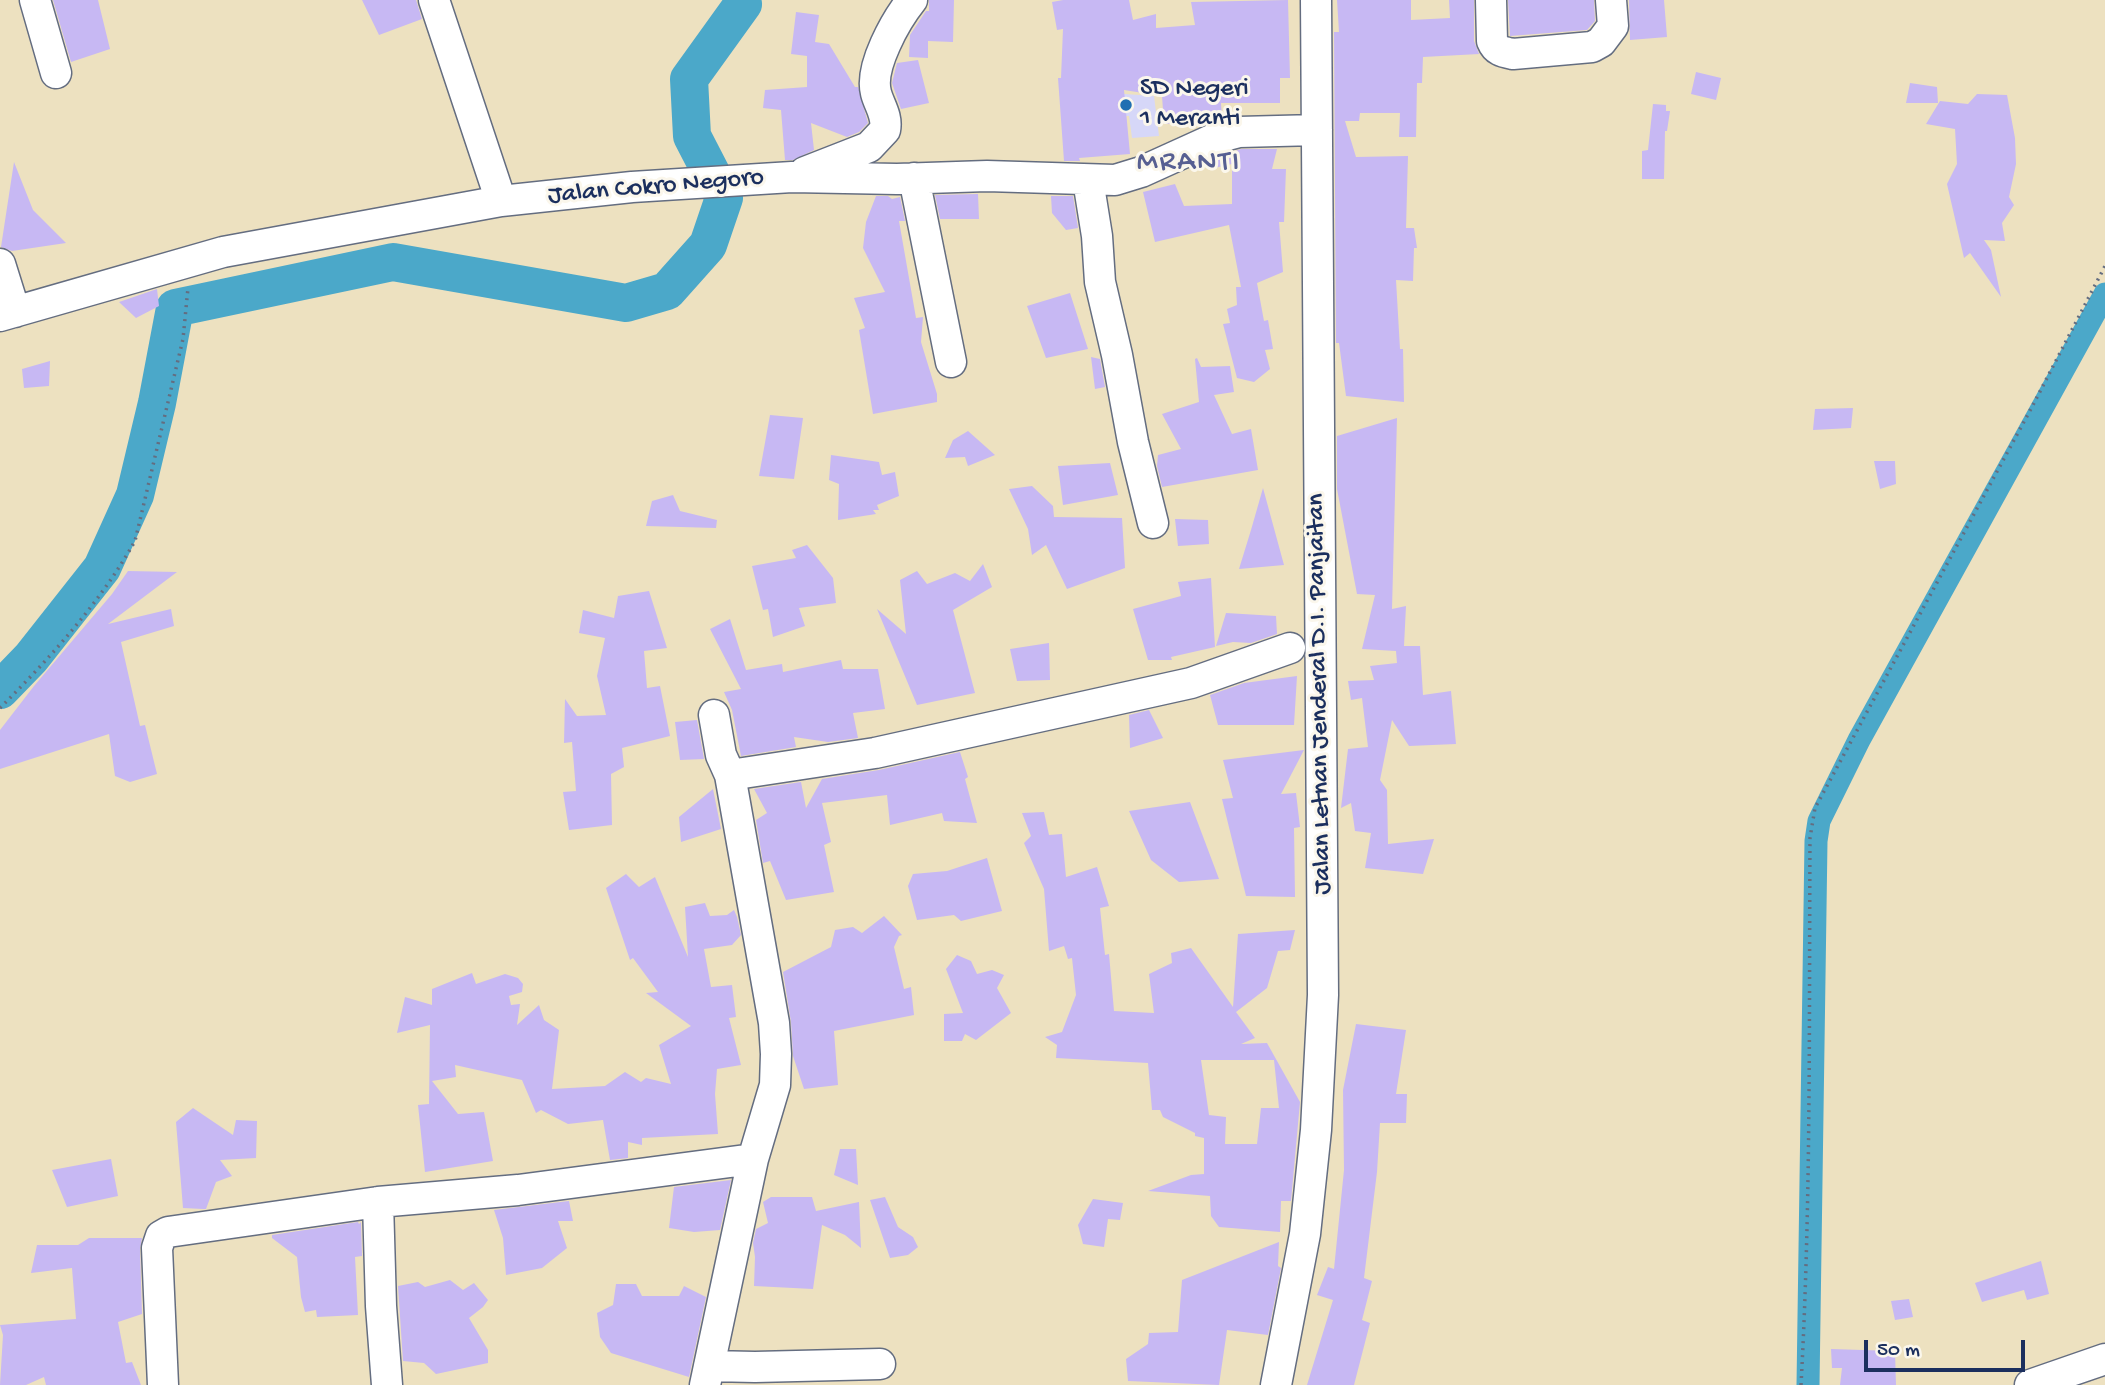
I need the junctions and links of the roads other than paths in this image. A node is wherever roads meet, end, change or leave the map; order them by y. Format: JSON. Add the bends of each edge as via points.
{"nodes":[{"id":1,"x":36,"y":0,"type":"edge"},
{"id":2,"x":434,"y":0,"type":"edge"},
{"id":3,"x":912,"y":0,"type":"edge"},
{"id":4,"x":1316,"y":0,"type":"edge"},
{"id":5,"x":1490,"y":0,"type":"edge"},
{"id":6,"x":1611,"y":0,"type":"edge"},
{"id":7,"x":56,"y":73,"type":"dead end"},
{"id":8,"x":1317,"y":130,"type":"junction"},
{"id":9,"x":792,"y":177,"type":"junction"},
{"id":10,"x":914,"y":178,"type":"junction"},
{"id":11,"x":1088,"y":180,"type":"junction"},
{"id":12,"x":501,"y":201,"type":"junction"},
{"id":13,"x":0,"y":264,"type":"edge"},
{"id":14,"x":8,"y":314,"type":"edge"},
{"id":15,"x":951,"y":362,"type":"dead end"},
{"id":16,"x":1153,"y":523,"type":"dead end"},
{"id":17,"x":1290,"y":648,"type":"dead end"},
{"id":18,"x":714,"y":715,"type":"dead end"},
{"id":19,"x":730,"y":775,"type":"junction"},
{"id":20,"x":754,"y":1159,"type":"junction"},
{"id":21,"x":378,"y":1202,"type":"junction"},
{"id":22,"x":2105,"y":1359,"type":"edge"},
{"id":23,"x":880,"y":1364,"type":"dead end"},
{"id":24,"x":707,"y":1375,"type":"edge"},
{"id":25,"x":163,"y":1385,"type":"edge"},
{"id":26,"x":387,"y":1385,"type":"edge"},
{"id":27,"x":1276,"y":1385,"type":"edge"},
{"id":28,"x":2030,"y":1385,"type":"edge"}],
"edges":[{"from":1,"to":7,"type":"street"},
{"from":2,"to":12,"type":"street"},
{"from":3,"to":9,"type":"street","via":[[878,61],[876,92],[887,125],[880,138],[869,147]]},
{"from":4,"to":8,"type":"street","name":"Jalan Letnan Jenderal D.I. Panjaitan"},
{"from":5,"to":6,"type":"street","via":[[1492,41],[1502,52],[1513,54],[1592,47],[1613,26]]},
{"from":8,"to":11,"type":"street","name":"Jalan Cokro Negoro","via":[[1239,132],[1141,172],[1115,180]]},
{"from":8,"to":27,"type":"street","name":"Jalan Letnan Jenderal D.I. Panjaitan","via":[[1322,995],[1316,1130],[1305,1234]]},
{"from":9,"to":10,"type":"street","name":"Jalan Cokro Negoro"},
{"from":9,"to":12,"type":"street","name":"Jalan Cokro Negoro"},
{"from":10,"to":11,"type":"street","name":"Jalan Cokro Negoro"},
{"from":10,"to":15,"type":"street"},
{"from":11,"to":16,"type":"street","via":[[1100,282]]},
{"from":12,"to":14,"type":"street","name":"Jalan Cokro Negoro","via":[[223,252]]},
{"from":13,"to":14,"type":"street"},
{"from":17,"to":19,"type":"street","via":[[1191,683],[875,753]]},
{"from":18,"to":19,"type":"street","via":[[721,755]]},
{"from":19,"to":20,"type":"street","via":[[776,1054],[775,1085]]},
{"from":20,"to":21,"type":"street","via":[[518,1190]]},
{"from":20,"to":24,"type":"street"},
{"from":21,"to":25,"type":"street","via":[[161,1236],[157,1248]]},
{"from":21,"to":26,"type":"street"},
{"from":22,"to":28,"type":"street"},
{"from":23,"to":24,"type":"street","via":[[755,1367]]}]}
